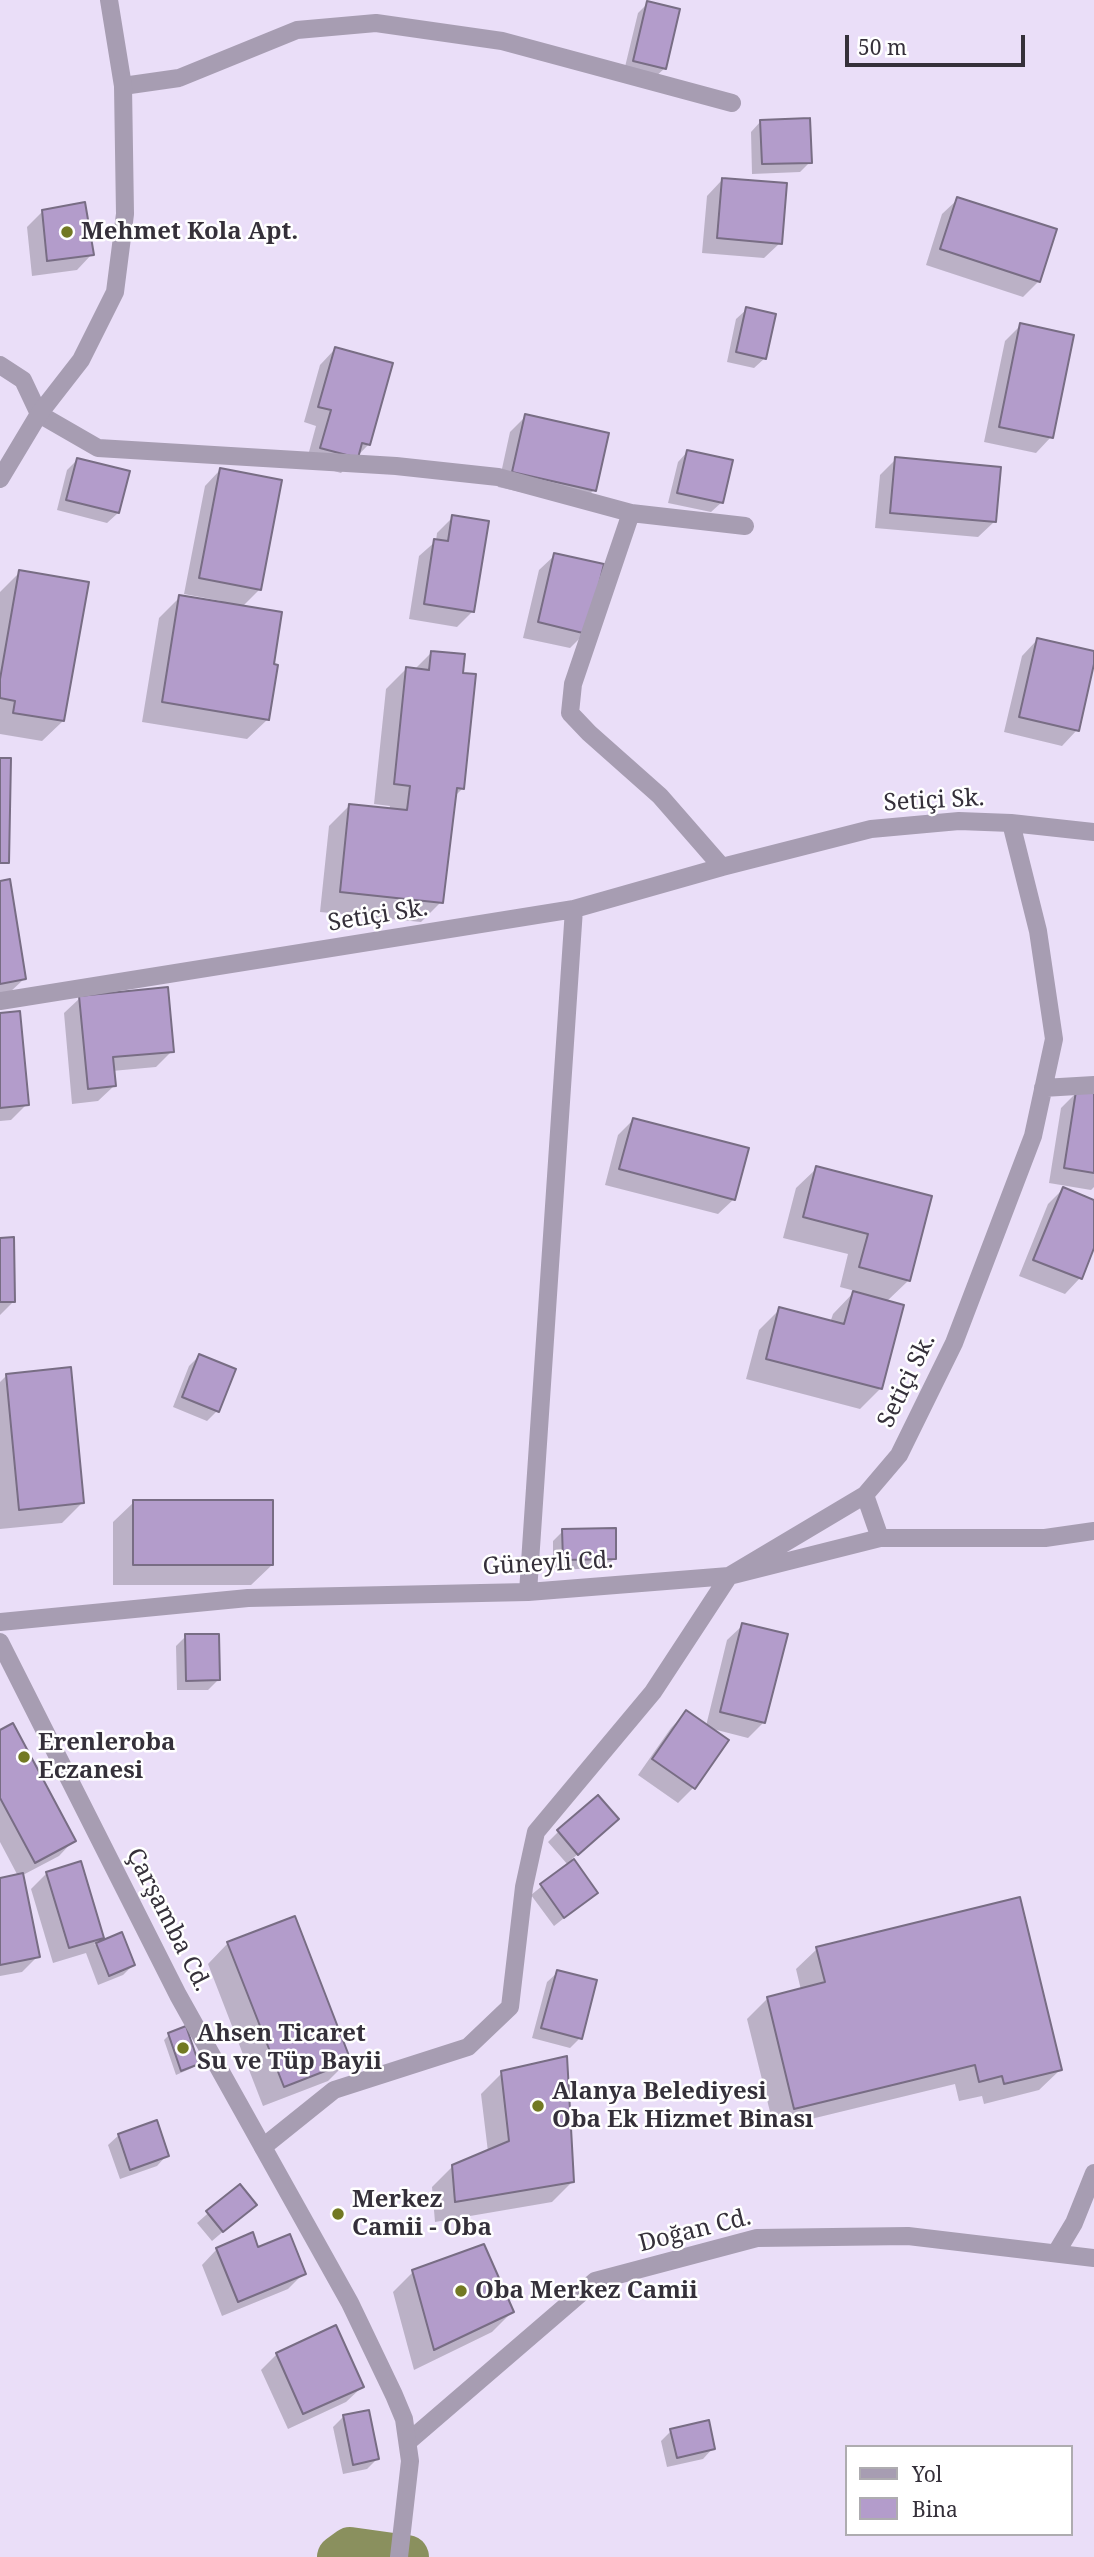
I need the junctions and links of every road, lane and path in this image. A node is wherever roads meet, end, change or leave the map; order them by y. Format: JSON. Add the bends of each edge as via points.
{"nodes":[{"id":1,"x":108,"y":0,"type":"edge"},
{"id":2,"x":123,"y":86,"type":"junction"},
{"id":3,"x":732,"y":103,"type":"dead end"},
{"id":4,"x":0,"y":365,"type":"edge"},
{"id":5,"x":39,"y":414,"type":"junction"},
{"id":6,"x":0,"y":479,"type":"edge"},
{"id":7,"x":631,"y":513,"type":"junction"},
{"id":8,"x":745,"y":526,"type":"dead end"},
{"id":9,"x":1011,"y":823,"type":"junction"},
{"id":10,"x":1094,"y":832,"type":"edge"},
{"id":11,"x":722,"y":867,"type":"junction"},
{"id":12,"x":574,"y":909,"type":"junction"},
{"id":13,"x":0,"y":1001,"type":"edge"},
{"id":14,"x":1094,"y":1085,"type":"edge"},
{"id":15,"x":1043,"y":1088,"type":"junction"},
{"id":16,"x":865,"y":1495,"type":"junction"},
{"id":17,"x":1094,"y":1531,"type":"edge"},
{"id":18,"x":880,"y":1538,"type":"junction"},
{"id":19,"x":729,"y":1576,"type":"junction"},
{"id":20,"x":528,"y":1592,"type":"junction"},
{"id":21,"x":0,"y":1622,"type":"edge"},
{"id":22,"x":0,"y":1642,"type":"edge"},
{"id":23,"x":263,"y":2147,"type":"junction"},
{"id":24,"x":1094,"y":2173,"type":"edge"},
{"id":25,"x":1055,"y":2253,"type":"junction"},
{"id":26,"x":1094,"y":2258,"type":"edge"},
{"id":27,"x":408,"y":2441,"type":"junction"},
{"id":28,"x":399,"y":2557,"type":"edge"}],
"edges":[{"from":1,"to":2,"type":"street"},
{"from":2,"to":3,"type":"street","via":[[179,78],[297,30],[376,23],[502,41]]},
{"from":2,"to":5,"type":"street","via":[[125,214],[115,292],[81,360]]},
{"from":4,"to":5,"type":"street","via":[[23,380]]},
{"from":5,"to":6,"type":"street"},
{"from":5,"to":7,"type":"street","via":[[98,448],[396,466],[498,477]]},
{"from":7,"to":8,"type":"street"},
{"from":7,"to":11,"type":"street","via":[[573,684],[570,713],[660,796]]},
{"from":9,"to":10,"type":"street"},
{"from":9,"to":11,"type":"street","name":"Setiçi Sk.","via":[[959,821],[871,829]]},
{"from":9,"to":15,"type":"street","name":"Setiçi Sk.","via":[[1038,932],[1054,1039]]},
{"from":11,"to":12,"type":"street","name":"Setiçi Sk."},
{"from":12,"to":13,"type":"street","name":"Setiçi Sk."},
{"from":12,"to":20,"type":"street"},
{"from":14,"to":15,"type":"street"},
{"from":15,"to":16,"type":"street","name":"Setiçi Sk.","via":[[1033,1136],[954,1343],[899,1455]]},
{"from":16,"to":18,"type":"street"},
{"from":16,"to":19,"type":"street","name":"Setiçi Sk."},
{"from":17,"to":18,"type":"street","name":"Güneyli Cd.","via":[[1045,1538]]},
{"from":18,"to":19,"type":"street","name":"Güneyli Cd."},
{"from":19,"to":20,"type":"street","name":"Güneyli Cd."},
{"from":19,"to":23,"type":"street","via":[[653,1692],[536,1832],[524,1887],[510,2007],[468,2047],[334,2090]]},
{"from":20,"to":21,"type":"street","name":"Güneyli Cd.","via":[[248,1598]]},
{"from":22,"to":23,"type":"street","name":"Çarşamba Cd.","via":[[178,1995]]},
{"from":23,"to":27,"type":"street","name":"Çarşamba Cd.","via":[[350,2303],[404,2418]]},
{"from":24,"to":25,"type":"street","via":[[1074,2223]]},
{"from":25,"to":26,"type":"street","name":"Doğan Cd."},
{"from":25,"to":27,"type":"street","name":"Doğan Cd.","via":[[908,2236],[757,2238],[595,2281]]},
{"from":27,"to":28,"type":"street","name":"Çarşamba Cd.","via":[[409,2484]]}]}
